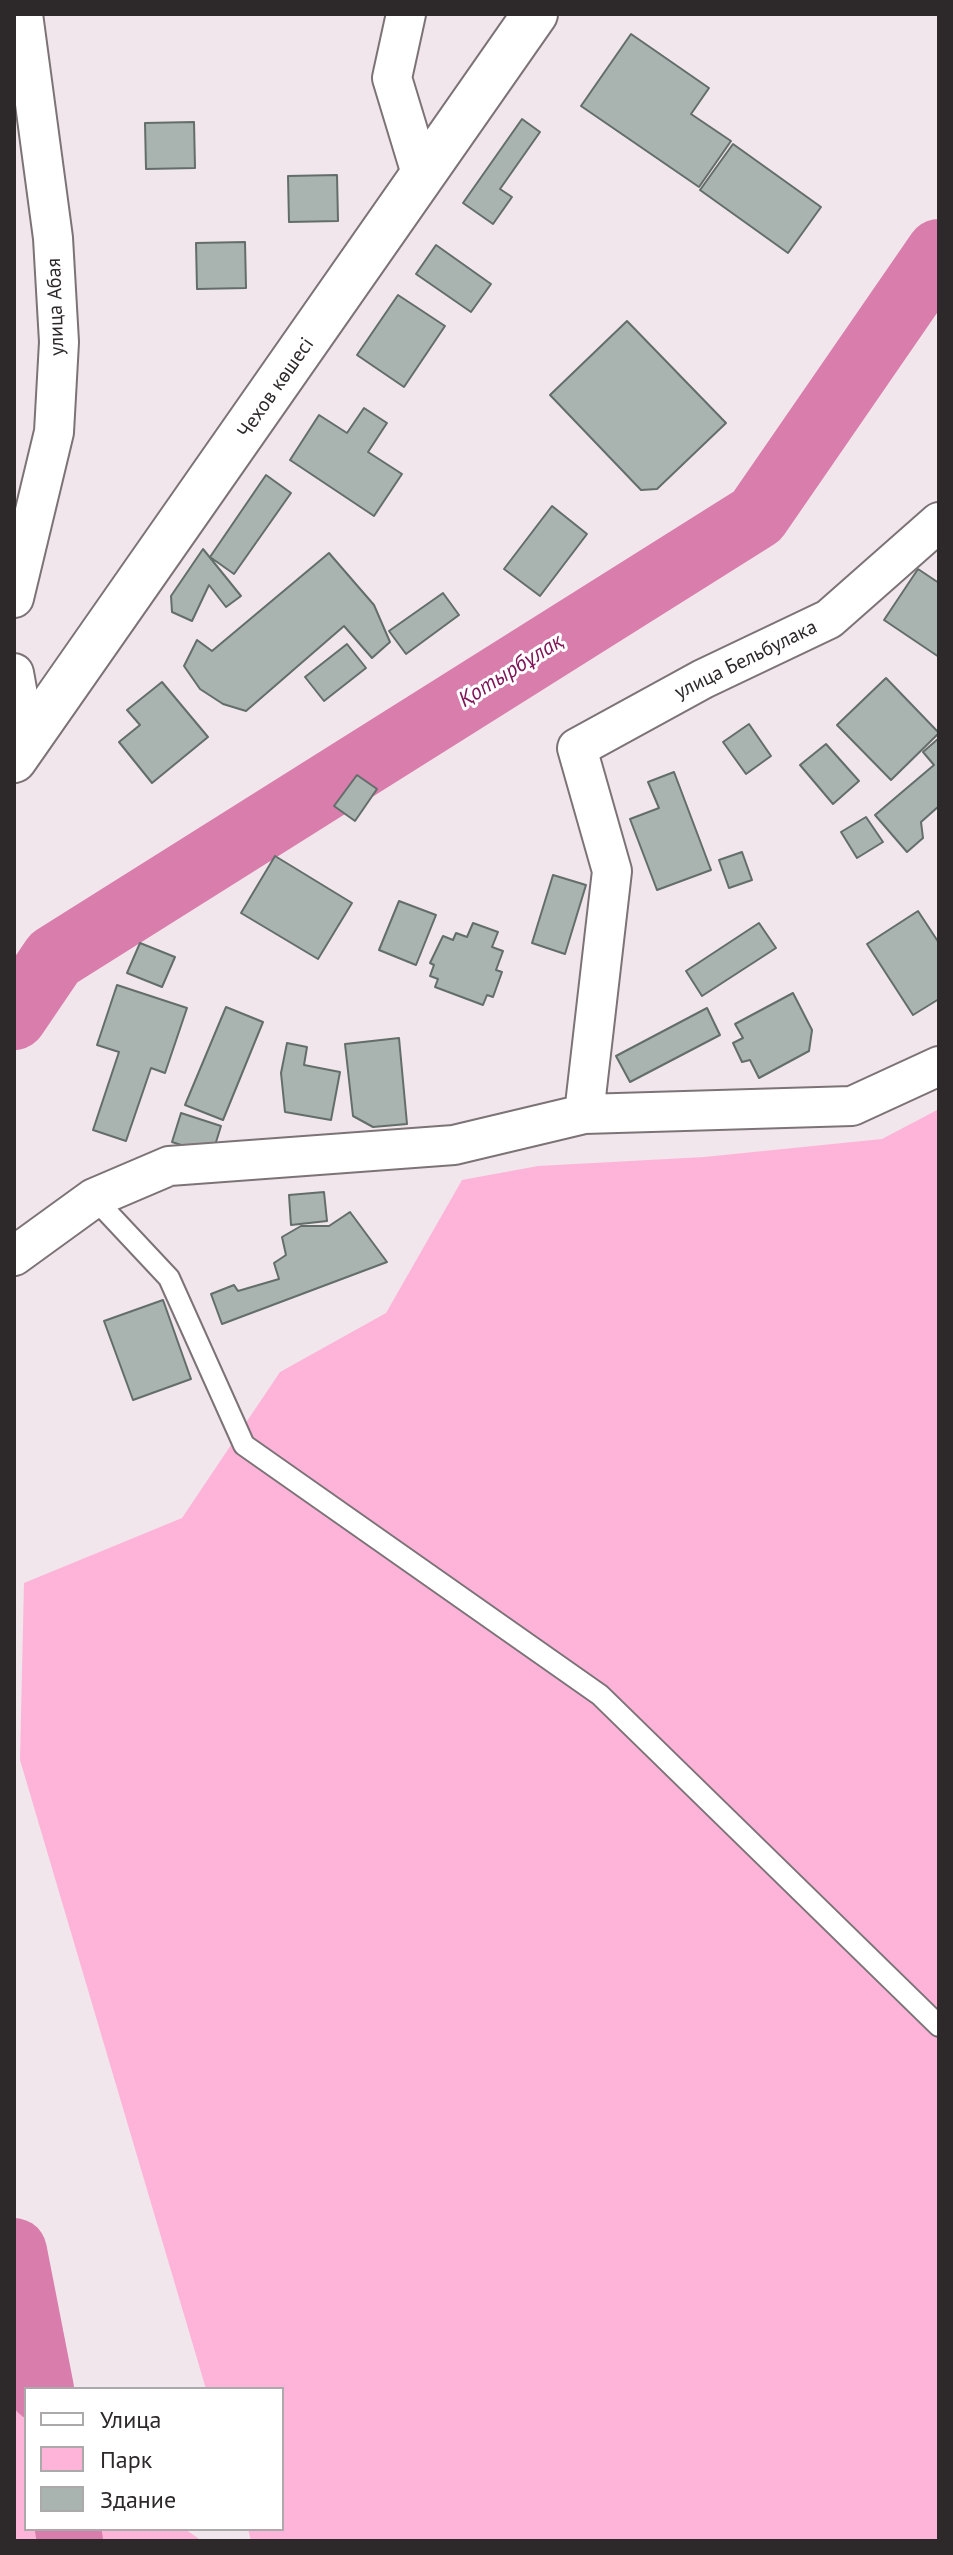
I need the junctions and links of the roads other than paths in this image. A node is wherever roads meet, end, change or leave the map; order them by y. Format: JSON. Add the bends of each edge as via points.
{"nodes":[{"id":1,"x":23,"y":14,"type":"edge"},
{"id":2,"x":406,"y":14,"type":"edge"},
{"id":3,"x":535,"y":14,"type":"edge"},
{"id":4,"x":422,"y":177,"type":"junction"},
{"id":5,"x":939,"y":522,"type":"edge"},
{"id":6,"x":14,"y":598,"type":"edge"},
{"id":7,"x":14,"y":673,"type":"edge"},
{"id":8,"x":20,"y":752,"type":"edge"},
{"id":9,"x":939,"y":1066,"type":"edge"},
{"id":10,"x":584,"y":1114,"type":"junction"},
{"id":11,"x":94,"y":1198,"type":"junction"},
{"id":12,"x":14,"y":1256,"type":"edge"},
{"id":13,"x":939,"y":2026,"type":"edge"}],
"edges":[{"from":1,"to":6,"type":"street","name":"улица Абая","via":[[53,238],[59,342],[54,432]]},
{"from":2,"to":4,"type":"street","via":[[392,78]]},
{"from":3,"to":4,"type":"main road","name":"Чехов көшесі"},
{"from":4,"to":8,"type":"main road","name":"Чехов көшесі"},
{"from":5,"to":10,"type":"street","name":"улица Бельбулака","via":[[829,619],[703,679],[577,748],[612,871]]},
{"from":7,"to":8,"type":"street"},
{"from":9,"to":10,"type":"street","via":[[852,1106]]},
{"from":10,"to":11,"type":"street","via":[[454,1145],[169,1166]]},
{"from":11,"to":12,"type":"street"},
{"from":11,"to":13,"type":"lane","via":[[169,1278],[244,1445],[600,1695]]}]}
